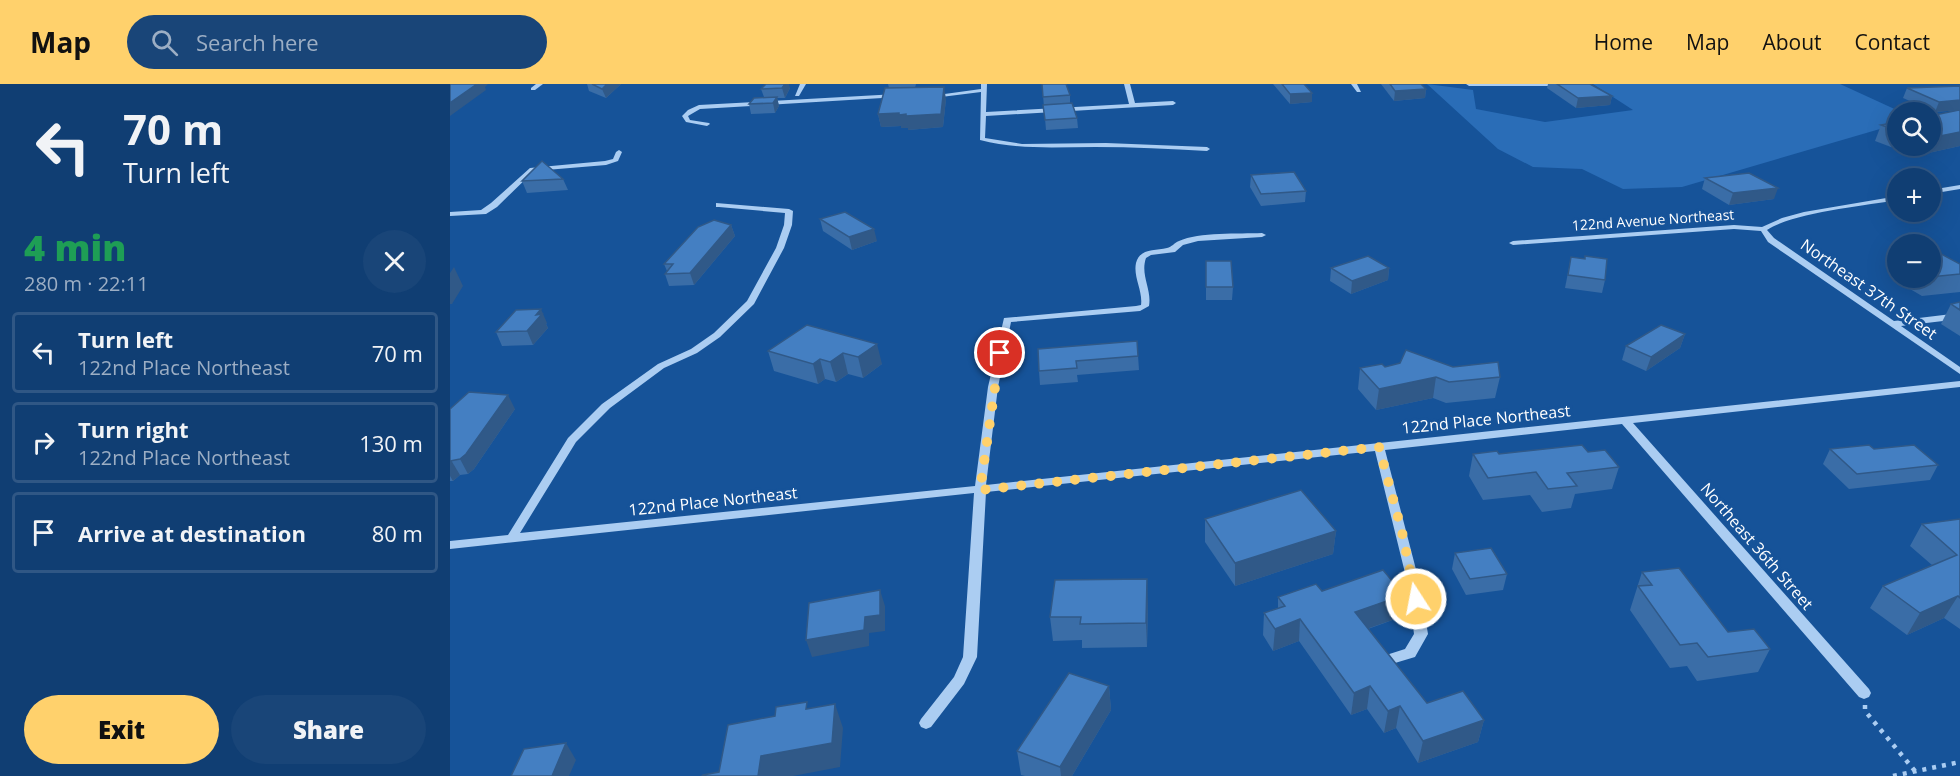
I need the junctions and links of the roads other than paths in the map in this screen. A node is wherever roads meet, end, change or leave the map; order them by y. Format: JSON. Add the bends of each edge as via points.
{"nodes":[{"id":1,"x":540,"y":84,"type":"edge"},
{"id":2,"x":803,"y":84,"type":"edge"},
{"id":3,"x":1127,"y":84,"type":"edge"},
{"id":4,"x":1354,"y":84,"type":"edge"},
{"id":5,"x":1469,"y":84,"type":"edge"},
{"id":6,"x":1553,"y":84,"type":"edge"},
{"id":7,"x":984,"y":87,"type":"edge"},
{"id":8,"x":533,"y":89,"type":"dead end"},
{"id":9,"x":1359,"y":91,"type":"dead end"},
{"id":10,"x":797,"y":95,"type":"dead end"},
{"id":11,"x":909,"y":96,"type":"edge"},
{"id":12,"x":921,"y":96,"type":"edge"},
{"id":13,"x":1173,"y":103,"type":"dead end"},
{"id":14,"x":1132,"y":105,"type":"junction"},
{"id":15,"x":983,"y":114,"type":"junction"},
{"id":16,"x":707,"y":124,"type":"dead end"},
{"id":17,"x":1207,"y":149,"type":"dead end"},
{"id":18,"x":619,"y":152,"type":"dead end"},
{"id":19,"x":1960,"y":187,"type":"edge"},
{"id":20,"x":1941,"y":190,"type":"edge"},
{"id":21,"x":1887,"y":200,"type":"edge"},
{"id":22,"x":719,"y":205,"type":"dead end"},
{"id":23,"x":450,"y":214,"type":"edge"},
{"id":24,"x":1763,"y":229,"type":"junction"},
{"id":25,"x":1262,"y":235,"type":"dead end"},
{"id":26,"x":1513,"y":243,"type":"dead end"},
{"id":27,"x":1960,"y":316,"type":"edge"},
{"id":28,"x":1892,"y":324,"type":"junction"},
{"id":29,"x":1960,"y":371,"type":"edge"},
{"id":30,"x":1960,"y":384,"type":"edge"},
{"id":31,"x":1625,"y":421,"type":"junction"},
{"id":32,"x":1379,"y":447,"type":"junction"},
{"id":33,"x":980,"y":490,"type":"junction"},
{"id":34,"x":511,"y":539,"type":"junction"},
{"id":35,"x":450,"y":545,"type":"edge"},
{"id":36,"x":1385,"y":661,"type":"edge"},
{"id":37,"x":1864,"y":693,"type":"road end"},
{"id":38,"x":926,"y":723,"type":"dead end"}],
"edges":[{"from":1,"to":8,"type":"street"},
{"from":2,"to":10,"type":"street"},
{"from":3,"to":14,"type":"street"},
{"from":4,"to":9,"type":"street"},
{"from":5,"to":6,"type":"street"},
{"from":7,"to":12,"type":"street"},
{"from":7,"to":15,"type":"street"},
{"from":11,"to":16,"type":"street","via":[[699,107],[685,116],[688,121]]},
{"from":13,"to":14,"type":"street"},
{"from":14,"to":15,"type":"street"},
{"from":15,"to":17,"type":"street","via":[[982,139],[1004,145]]},
{"from":18,"to":23,"type":"street","via":[[616,160],[606,163],[532,169],[483,212]]},
{"from":19,"to":20,"type":"street"},
{"from":21,"to":24,"type":"street","name":"122nd Avenue Northeast","via":[[1793,217],[1767,224]]},
{"from":22,"to":34,"type":"street","via":[[789,212],[780,248],[751,302],[694,351],[661,366],[606,406],[572,440]]},
{"from":24,"to":26,"type":"street","name":"122nd Avenue Northeast","via":[[1734,227]]},
{"from":24,"to":28,"type":"street","name":"Northeast 37th Street","via":[[1771,240]]},
{"from":25,"to":33,"type":"street","via":[[1198,239],[1143,256],[1139,272],[1148,299],[1145,306],[1137,309],[1007,320],[993,387]]},
{"from":27,"to":28,"type":"street"},
{"from":28,"to":29,"type":"street","name":"Northeast 37th Street"},
{"from":30,"to":31,"type":"street","name":"122nd Place Northeast"},
{"from":31,"to":32,"type":"street","name":"122nd Place Northeast"},
{"from":31,"to":37,"type":"street","name":"Northeast 36th Street"},
{"from":32,"to":33,"type":"street","name":"122nd Place Northeast"},
{"from":32,"to":36,"type":"street","via":[[1408,561],[1421,634],[1410,653]]},
{"from":33,"to":34,"type":"street","name":"122nd Place Northeast"},
{"from":33,"to":38,"type":"street","via":[[970,657],[959,680]]},
{"from":34,"to":35,"type":"street","name":"122nd Place Northeast"}]}
